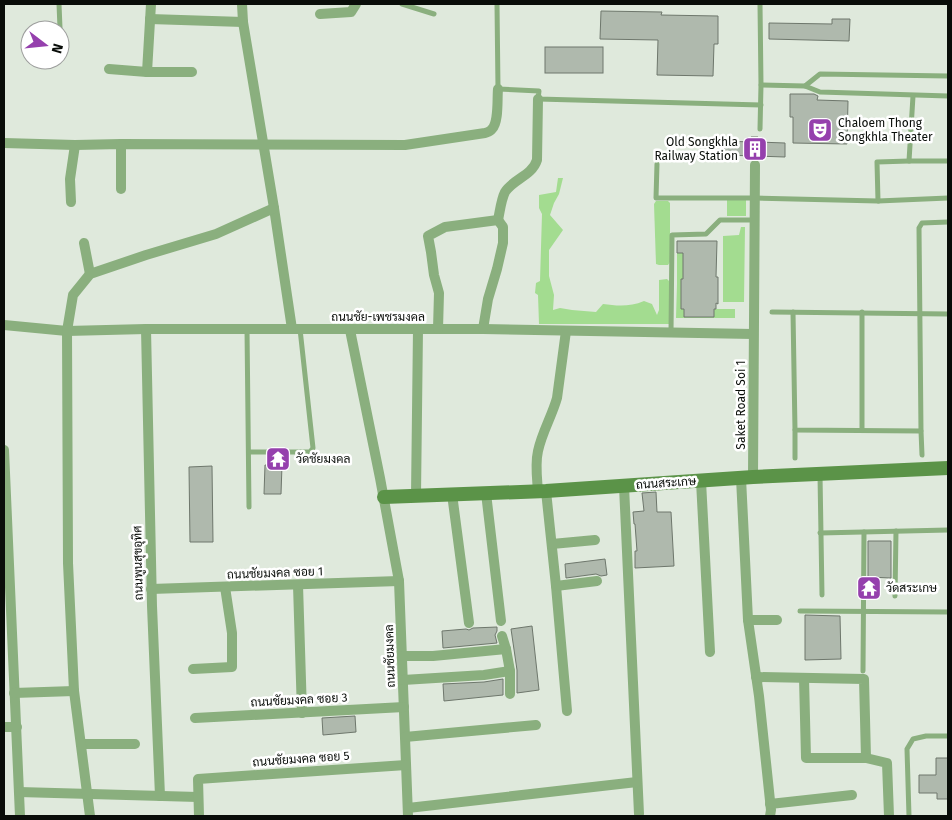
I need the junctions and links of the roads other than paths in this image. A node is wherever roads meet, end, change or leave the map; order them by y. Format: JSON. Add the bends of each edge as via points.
{"nodes":[{"id":1,"x":59,"y":4,"type":"edge"},
{"id":2,"x":151,"y":4,"type":"edge"},
{"id":3,"x":242,"y":4,"type":"edge"},
{"id":4,"x":356,"y":4,"type":"edge"},
{"id":5,"x":403,"y":4,"type":"edge"},
{"id":6,"x":497,"y":4,"type":"edge"},
{"id":7,"x":760,"y":4,"type":"edge"},
{"id":8,"x":320,"y":14,"type":"dead end"},
{"id":9,"x":434,"y":14,"type":"dead end"},
{"id":10,"x":150,"y":19,"type":"junction"},
{"id":11,"x":60,"y":20,"type":"edge"},
{"id":12,"x":243,"y":22,"type":"junction"},
{"id":13,"x":109,"y":69,"type":"dead end"},
{"id":14,"x":147,"y":72,"type":"junction"},
{"id":15,"x":192,"y":72,"type":"dead end"},
{"id":16,"x":948,"y":76,"type":"edge"},
{"id":17,"x":761,"y":84,"type":"junction"},
{"id":18,"x":805,"y":86,"type":"junction"},
{"id":19,"x":498,"y":89,"type":"junction"},
{"id":20,"x":913,"y":96,"type":"junction"},
{"id":21,"x":948,"y":96,"type":"edge"},
{"id":22,"x":538,"y":99,"type":"junction"},
{"id":23,"x":761,"y":105,"type":"junction"},
{"id":24,"x":760,"y":129,"type":"dead end"},
{"id":25,"x":4,"y":143,"type":"edge"},
{"id":26,"x":121,"y":144,"type":"junction"},
{"id":27,"x":264,"y":144,"type":"junction"},
{"id":28,"x":75,"y":145,"type":"junction"},
{"id":29,"x":910,"y":161,"type":"junction"},
{"id":30,"x":948,"y":161,"type":"edge"},
{"id":31,"x":657,"y":164,"type":"dead end"},
{"id":32,"x":755,"y":165,"type":"dead end"},
{"id":33,"x":121,"y":189,"type":"dead end"},
{"id":34,"x":754,"y":198,"type":"junction"},
{"id":35,"x":948,"y":198,"type":"edge"},
{"id":36,"x":878,"y":201,"type":"junction"},
{"id":37,"x":71,"y":202,"type":"dead end"},
{"id":38,"x":274,"y":208,"type":"junction"},
{"id":39,"x":498,"y":220,"type":"junction"},
{"id":40,"x":754,"y":220,"type":"junction"},
{"id":41,"x":948,"y":222,"type":"edge"},
{"id":42,"x":84,"y":242,"type":"dead end"},
{"id":43,"x":90,"y":274,"type":"junction"},
{"id":44,"x":772,"y":312,"type":"dead end"},
{"id":45,"x":793,"y":312,"type":"junction"},
{"id":46,"x":862,"y":312,"type":"junction"},
{"id":47,"x":920,"y":313,"type":"junction"},
{"id":48,"x":948,"y":314,"type":"edge"},
{"id":49,"x":4,"y":325,"type":"edge"},
{"id":50,"x":146,"y":329,"type":"junction"},
{"id":51,"x":246,"y":329,"type":"junction"},
{"id":52,"x":296,"y":329,"type":"junction"},
{"id":53,"x":438,"y":329,"type":"junction"},
{"id":54,"x":483,"y":329,"type":"junction"},
{"id":55,"x":350,"y":330,"type":"junction"},
{"id":56,"x":418,"y":330,"type":"junction"},
{"id":57,"x":67,"y":331,"type":"junction"},
{"id":58,"x":566,"y":331,"type":"junction"},
{"id":59,"x":671,"y":333,"type":"junction"},
{"id":60,"x":753,"y":334,"type":"junction"},
{"id":61,"x":795,"y":430,"type":"junction"},
{"id":62,"x":862,"y":430,"type":"junction"},
{"id":63,"x":921,"y":431,"type":"junction"},
{"id":64,"x":4,"y":450,"type":"edge"},
{"id":65,"x":249,"y":452,"type":"junction"},
{"id":66,"x":922,"y":455,"type":"dead end"},
{"id":67,"x":795,"y":458,"type":"dead end"},
{"id":68,"x":948,"y":468,"type":"edge"},
{"id":69,"x":820,"y":474,"type":"junction"},
{"id":70,"x":747,"y":477,"type":"junction"},
{"id":71,"x":701,"y":480,"type":"junction"},
{"id":72,"x":624,"y":486,"type":"junction"},
{"id":73,"x":542,"y":491,"type":"junction"},
{"id":74,"x":486,"y":493,"type":"junction"},
{"id":75,"x":452,"y":494,"type":"junction"},
{"id":76,"x":416,"y":495,"type":"junction"},
{"id":77,"x":384,"y":496,"type":"junction"},
{"id":78,"x":249,"y":507,"type":"dead end"},
{"id":79,"x":948,"y":530,"type":"edge"},
{"id":80,"x":896,"y":531,"type":"junction"},
{"id":81,"x":864,"y":532,"type":"junction"},
{"id":82,"x":820,"y":533,"type":"junction"},
{"id":83,"x":595,"y":540,"type":"dead end"},
{"id":84,"x":552,"y":544,"type":"junction"},
{"id":85,"x":399,"y":581,"type":"junction"},
{"id":86,"x":597,"y":581,"type":"dead end"},
{"id":87,"x":298,"y":585,"type":"junction"},
{"id":88,"x":556,"y":586,"type":"junction"},
{"id":89,"x":226,"y":587,"type":"junction"},
{"id":90,"x":151,"y":589,"type":"junction"},
{"id":91,"x":822,"y":595,"type":"dead end"},
{"id":92,"x":895,"y":596,"type":"dead end"},
{"id":93,"x":800,"y":611,"type":"dead end"},
{"id":94,"x":864,"y":611,"type":"junction"},
{"id":95,"x":948,"y":612,"type":"edge"},
{"id":96,"x":748,"y":620,"type":"junction"},
{"id":97,"x":777,"y":620,"type":"dead end"},
{"id":98,"x":501,"y":621,"type":"dead end"},
{"id":99,"x":468,"y":623,"type":"dead end"},
{"id":100,"x":502,"y":636,"type":"dead end"},
{"id":101,"x":506,"y":649,"type":"junction"},
{"id":102,"x":710,"y":652,"type":"dead end"},
{"id":103,"x":402,"y":656,"type":"junction"},
{"id":104,"x":193,"y":669,"type":"dead end"},
{"id":105,"x":510,"y":671,"type":"junction"},
{"id":106,"x":863,"y":671,"type":"dead end"},
{"id":107,"x":756,"y":677,"type":"junction"},
{"id":108,"x":804,"y":678,"type":"junction"},
{"id":109,"x":403,"y":680,"type":"junction"},
{"id":110,"x":74,"y":691,"type":"junction"},
{"id":111,"x":14,"y":693,"type":"junction"},
{"id":112,"x":510,"y":694,"type":"dead end"},
{"id":113,"x":404,"y":707,"type":"junction"},
{"id":114,"x":567,"y":711,"type":"dead end"},
{"id":115,"x":302,"y":712,"type":"junction"},
{"id":116,"x":195,"y":718,"type":"dead end"},
{"id":117,"x":536,"y":726,"type":"dead end"},
{"id":118,"x":4,"y":727,"type":"edge"},
{"id":119,"x":17,"y":727,"type":"junction"},
{"id":120,"x":948,"y":736,"type":"edge"},
{"id":121,"x":405,"y":737,"type":"junction"},
{"id":122,"x":81,"y":744,"type":"junction"},
{"id":123,"x":135,"y":744,"type":"dead end"},
{"id":124,"x":866,"y":758,"type":"junction"},
{"id":125,"x":406,"y":765,"type":"junction"},
{"id":126,"x":637,"y":782,"type":"junction"},
{"id":127,"x":19,"y":792,"type":"junction"},
{"id":128,"x":87,"y":794,"type":"junction"},
{"id":129,"x":852,"y":795,"type":"dead end"},
{"id":130,"x":160,"y":796,"type":"junction"},
{"id":131,"x":198,"y":798,"type":"junction"},
{"id":132,"x":770,"y":804,"type":"junction"},
{"id":133,"x":408,"y":812,"type":"edge"},
{"id":134,"x":639,"y":814,"type":"dead end"},
{"id":135,"x":20,"y":816,"type":"edge"},
{"id":136,"x":90,"y":816,"type":"edge"},
{"id":137,"x":199,"y":816,"type":"edge"},
{"id":138,"x":770,"y":816,"type":"edge"},
{"id":139,"x":888,"y":816,"type":"edge"},
{"id":140,"x":909,"y":816,"type":"edge"}],
"edges":[{"from":1,"to":11,"type":"lane"},
{"from":2,"to":10,"type":"street"},
{"from":3,"to":12,"type":"street"},
{"from":4,"to":8,"type":"street","via":[[351,12]]},
{"from":5,"to":9,"type":"lane"},
{"from":6,"to":19,"type":"lane"},
{"from":7,"to":17,"type":"lane"},
{"from":10,"to":12,"type":"street"},
{"from":10,"to":14,"type":"street"},
{"from":12,"to":27,"type":"street"},
{"from":13,"to":14,"type":"street"},
{"from":14,"to":15,"type":"street"},
{"from":16,"to":18,"type":"lane","via":[[820,74]]},
{"from":17,"to":18,"type":"lane"},
{"from":17,"to":23,"type":"lane"},
{"from":18,"to":20,"type":"lane","via":[[820,92]]},
{"from":19,"to":22,"type":"lane","via":[[539,90]]},
{"from":19,"to":27,"type":"street","via":[[495,125],[485,134],[405,145]]},
{"from":20,"to":21,"type":"lane"},
{"from":20,"to":29,"type":"lane"},
{"from":22,"to":23,"type":"lane"},
{"from":22,"to":39,"type":"street","via":[[537,160],[532,170],[506,191]]},
{"from":23,"to":24,"type":"lane"},
{"from":25,"to":28,"type":"street"},
{"from":26,"to":27,"type":"street"},
{"from":26,"to":28,"type":"street"},
{"from":26,"to":33,"type":"street"},
{"from":27,"to":38,"type":"street"},
{"from":28,"to":37,"type":"street","via":[[70,179]]},
{"from":29,"to":30,"type":"lane"},
{"from":29,"to":36,"type":"lane","via":[[877,162]]},
{"from":31,"to":34,"type":"lane","via":[[656,198]]},
{"from":32,"to":34,"type":"street","name":"Saket Road Soi 1"},
{"from":34,"to":36,"type":"lane"},
{"from":34,"to":40,"type":"street","name":"Saket Road Soi 1"},
{"from":35,"to":36,"type":"lane"},
{"from":38,"to":43,"type":"street","via":[[216,234]]},
{"from":38,"to":52,"type":"street"},
{"from":39,"to":53,"type":"street","via":[[446,227],[428,236],[439,293]]},
{"from":39,"to":54,"type":"street","via":[[504,227],[503,243]]},
{"from":40,"to":59,"type":"lane","via":[[720,220],[706,234],[672,235]]},
{"from":40,"to":60,"type":"street","name":"Saket Road Soi 1"},
{"from":41,"to":47,"type":"lane","via":[[920,225]]},
{"from":42,"to":43,"type":"street"},
{"from":43,"to":57,"type":"street","via":[[73,295]]},
{"from":44,"to":45,"type":"lane"},
{"from":45,"to":46,"type":"lane"},
{"from":45,"to":61,"type":"lane"},
{"from":46,"to":47,"type":"lane"},
{"from":46,"to":62,"type":"lane"},
{"from":47,"to":48,"type":"lane"},
{"from":47,"to":63,"type":"lane"},
{"from":49,"to":57,"type":"street","name":"ถนนชัย-เพชรมงคล"},
{"from":50,"to":51,"type":"street","name":"ถนนชัย-เพชรมงคล"},
{"from":50,"to":57,"type":"street","name":"ถนนชัย-เพชรมงคล"},
{"from":50,"to":90,"type":"street","name":"ถนนพูนสุขอุทิศ"},
{"from":51,"to":52,"type":"street","name":"ถนนชัย-เพชรมงคล"},
{"from":51,"to":65,"type":"lane"},
{"from":52,"to":55,"type":"street","name":"ถนนชัย-เพชรมงคล"},
{"from":52,"to":65,"type":"lane","via":[[312,448],[310,452]]},
{"from":53,"to":54,"type":"street","name":"ถนนชัย-เพชรมงคล"},
{"from":53,"to":56,"type":"street","name":"ถนนชัย-เพชรมงคล"},
{"from":54,"to":58,"type":"street","name":"ถนนชัย-เพชรมงคล"},
{"from":55,"to":56,"type":"street","name":"ถนนชัย-เพชรมงคล"},
{"from":55,"to":77,"type":"street","name":"ถนนชัยมงคล"},
{"from":56,"to":76,"type":"street"},
{"from":57,"to":110,"type":"street","via":[[68,563]]},
{"from":58,"to":59,"type":"street","name":"ถนนชัย-เพชรมงคล"},
{"from":58,"to":73,"type":"street","via":[[557,398],[538,451],[537,477]]},
{"from":59,"to":60,"type":"street","name":"ถนนชัย-เพชรมงคล"},
{"from":60,"to":70,"type":"street","name":"Saket Road Soi 1"},
{"from":61,"to":62,"type":"lane"},
{"from":61,"to":67,"type":"lane"},
{"from":62,"to":63,"type":"lane"},
{"from":63,"to":66,"type":"lane"},
{"from":64,"to":111,"type":"street"},
{"from":65,"to":78,"type":"lane"},
{"from":68,"to":69,"type":"street","name":"ถนนสระเกษ"},
{"from":69,"to":70,"type":"street","name":"ถนนสระเกษ"},
{"from":69,"to":82,"type":"lane"},
{"from":70,"to":71,"type":"street","name":"ถนนสระเกษ"},
{"from":70,"to":96,"type":"street","name":"Saket Road Soi 1"},
{"from":71,"to":72,"type":"street","name":"ถนนสระเกษ"},
{"from":71,"to":102,"type":"street"},
{"from":72,"to":73,"type":"street","name":"ถนนสระเกษ"},
{"from":72,"to":126,"type":"street"},
{"from":73,"to":74,"type":"street","name":"ถนนสระเกษ"},
{"from":73,"to":84,"type":"street"},
{"from":74,"to":75,"type":"street","name":"ถนนสระเกษ"},
{"from":74,"to":98,"type":"street"},
{"from":75,"to":76,"type":"street","name":"ถนนสระเกษ"},
{"from":75,"to":99,"type":"street"},
{"from":76,"to":77,"type":"street","name":"ถนนสระเกษ"},
{"from":77,"to":85,"type":"street","name":"ถนนชัยมงคล"},
{"from":79,"to":80,"type":"lane"},
{"from":80,"to":81,"type":"lane"},
{"from":80,"to":92,"type":"lane"},
{"from":81,"to":82,"type":"lane"},
{"from":81,"to":94,"type":"lane"},
{"from":82,"to":91,"type":"lane"},
{"from":83,"to":84,"type":"street"},
{"from":84,"to":88,"type":"street"},
{"from":85,"to":87,"type":"street","name":"ถนนชัยมงคล ซอย 1"},
{"from":85,"to":103,"type":"street","name":"ถนนชัยมงคล"},
{"from":86,"to":88,"type":"street"},
{"from":87,"to":89,"type":"street","name":"ถนนชัยมงคล ซอย 1"},
{"from":87,"to":115,"type":"street"},
{"from":88,"to":114,"type":"street"},
{"from":89,"to":90,"type":"street","name":"ถนนชัยมงคล ซอย 1"},
{"from":89,"to":104,"type":"street","via":[[232,633],[232,667]]},
{"from":90,"to":130,"type":"street","name":"ถนนพูนสุขอุทิศ"},
{"from":93,"to":94,"type":"lane"},
{"from":94,"to":95,"type":"lane"},
{"from":94,"to":106,"type":"lane"},
{"from":96,"to":97,"type":"street"},
{"from":96,"to":107,"type":"street","name":"Saket Road Soi 1"},
{"from":100,"to":101,"type":"street"},
{"from":101,"to":103,"type":"street"},
{"from":101,"to":105,"type":"street"},
{"from":103,"to":109,"type":"street","name":"ถนนชัยมงคล"},
{"from":105,"to":109,"type":"street"},
{"from":105,"to":112,"type":"street"},
{"from":107,"to":108,"type":"street"},
{"from":107,"to":132,"type":"street","name":"Saket Road Soi 1"},
{"from":108,"to":124,"type":"street","via":[[864,679]]},
{"from":108,"to":124,"type":"street","via":[[806,758]]},
{"from":109,"to":113,"type":"street","name":"ถนนชัยมงคล"},
{"from":110,"to":111,"type":"street"},
{"from":110,"to":122,"type":"street"},
{"from":111,"to":119,"type":"street"},
{"from":113,"to":115,"type":"street","name":"ถนนชัยมงคล ซอย 3"},
{"from":113,"to":121,"type":"street","name":"ถนนชัยมงคล"},
{"from":115,"to":116,"type":"street","name":"ถนนชัยมงคล ซอย 3"},
{"from":117,"to":121,"type":"street"},
{"from":118,"to":119,"type":"street"},
{"from":119,"to":127,"type":"street"},
{"from":120,"to":140,"type":"lane","via":[[913,740],[907,749]]},
{"from":121,"to":125,"type":"street","name":"ถนนชัยมงคล"},
{"from":122,"to":123,"type":"street"},
{"from":122,"to":128,"type":"street"},
{"from":124,"to":139,"type":"street","via":[[887,763]]},
{"from":125,"to":131,"type":"street","name":"ถนนชัยมงคล ซอย 5","via":[[198,779]]},
{"from":125,"to":133,"type":"street","name":"ถนนชัยมงคล"},
{"from":126,"to":133,"type":"street"},
{"from":126,"to":134,"type":"street"},
{"from":127,"to":128,"type":"street"},
{"from":127,"to":135,"type":"street"},
{"from":128,"to":130,"type":"street"},
{"from":128,"to":136,"type":"street"},
{"from":129,"to":132,"type":"street"},
{"from":130,"to":131,"type":"street"},
{"from":131,"to":137,"type":"street"},
{"from":132,"to":138,"type":"street","name":"Saket Road Soi 1"}]}
